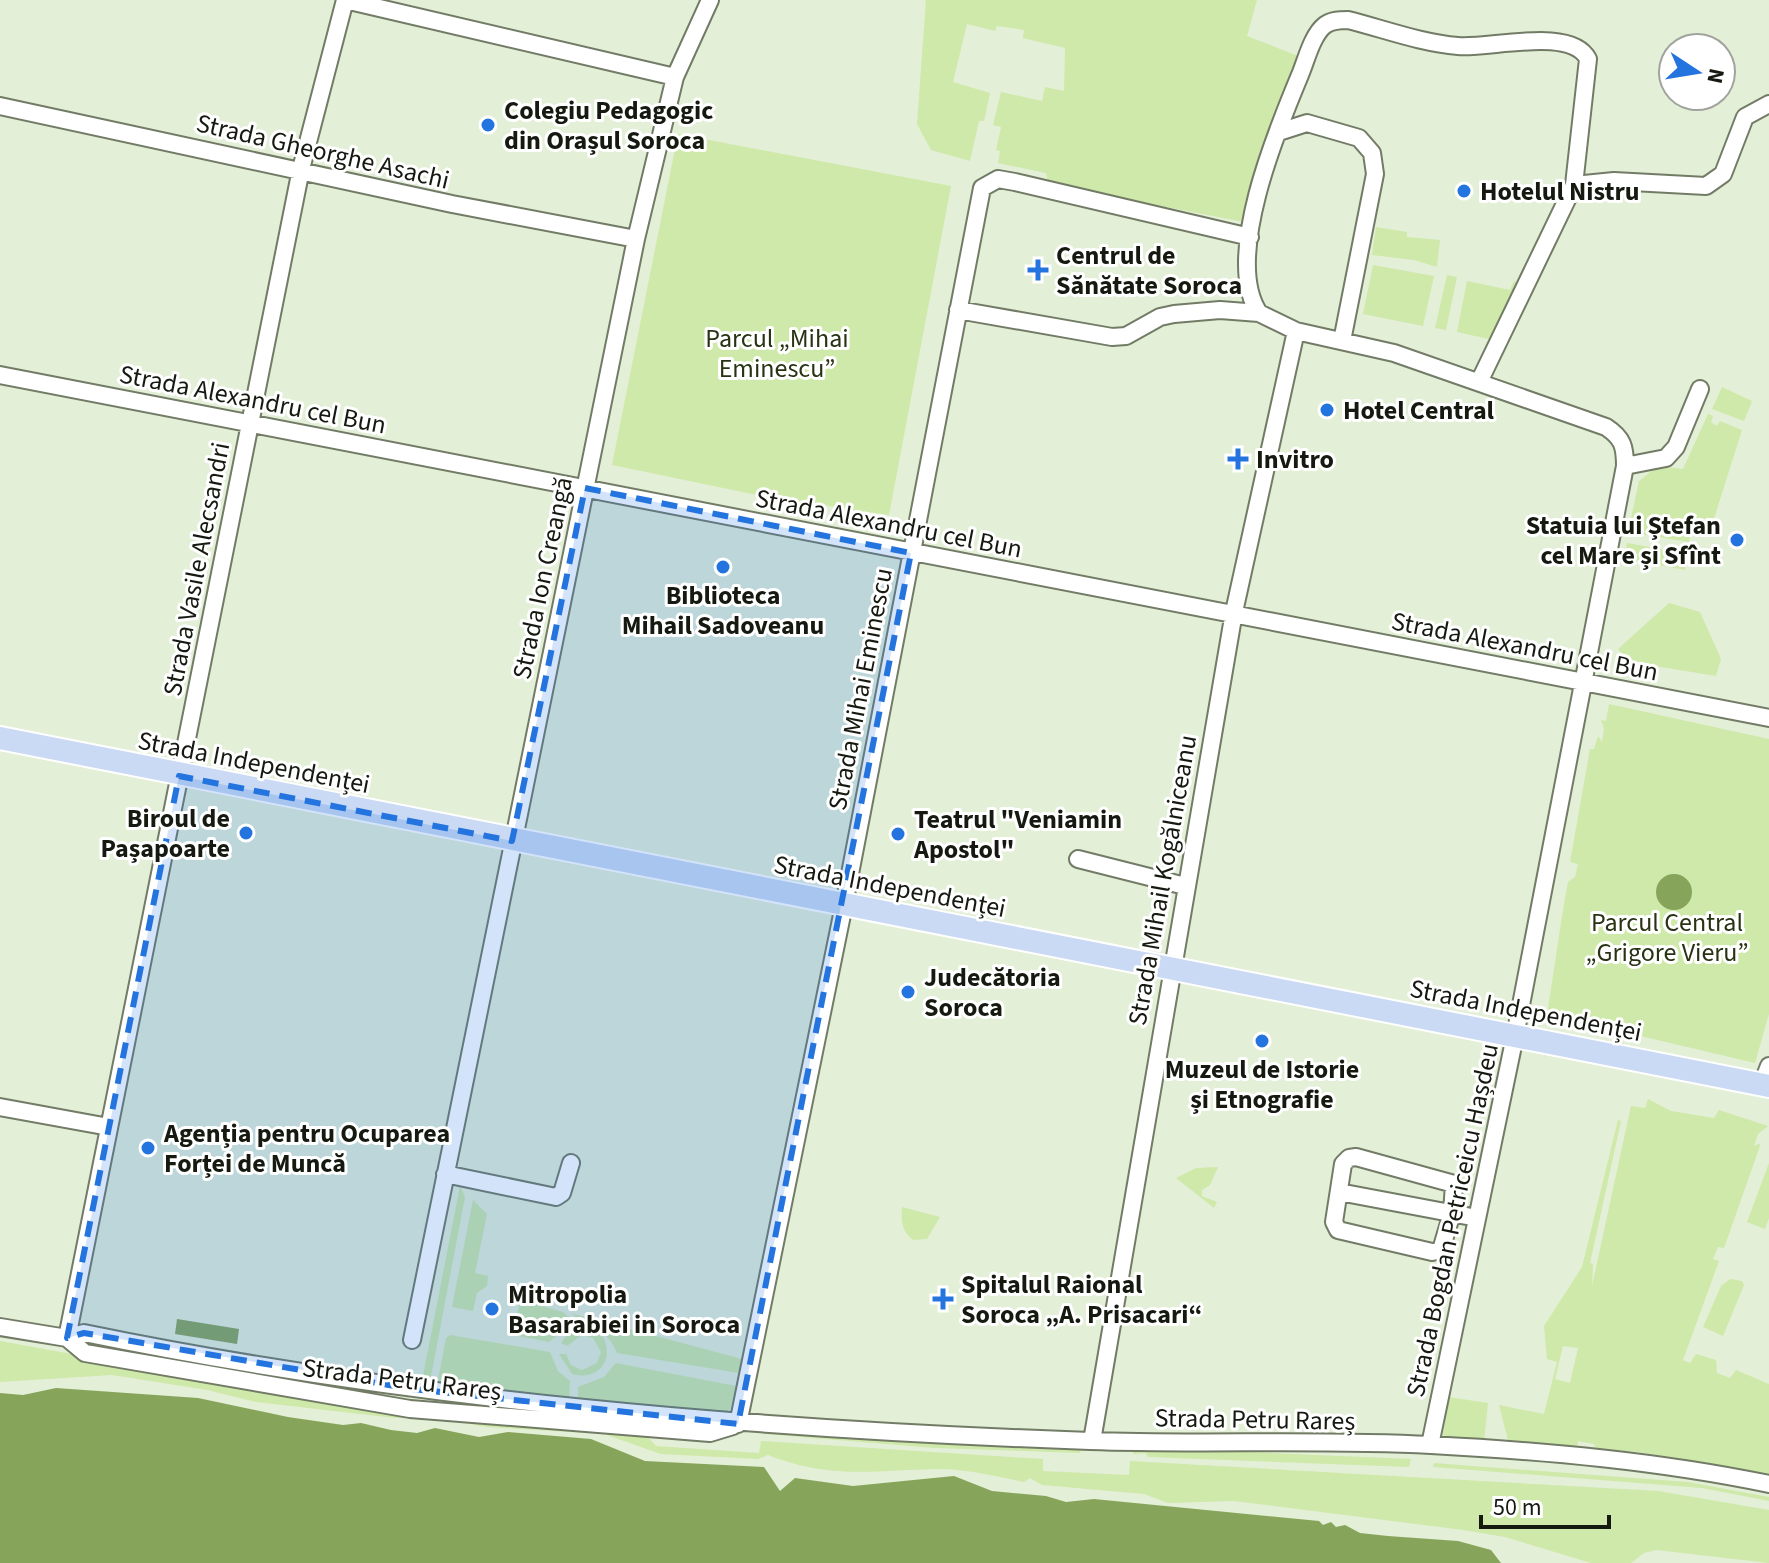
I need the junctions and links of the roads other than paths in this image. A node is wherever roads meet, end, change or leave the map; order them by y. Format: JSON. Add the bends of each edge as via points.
{"nodes":[{"id":1,"x":345,"y":0,"type":"edge"},
{"id":2,"x":710,"y":0,"type":"edge"},
{"id":3,"x":675,"y":77,"type":"junction"},
{"id":4,"x":1769,"y":104,"type":"edge"},
{"id":5,"x":0,"y":106,"type":"edge"},
{"id":6,"x":1279,"y":132,"type":"junction"},
{"id":7,"x":301,"y":169,"type":"junction"},
{"id":8,"x":1574,"y":185,"type":"junction"},
{"id":9,"x":1250,"y":237,"type":"junction"},
{"id":10,"x":636,"y":239,"type":"junction"},
{"id":11,"x":958,"y":310,"type":"junction"},
{"id":12,"x":1259,"y":313,"type":"junction"},
{"id":13,"x":1296,"y":331,"type":"junction"},
{"id":14,"x":1342,"y":341,"type":"junction"},
{"id":15,"x":0,"y":375,"type":"edge"},
{"id":16,"x":1480,"y":380,"type":"junction"},
{"id":17,"x":1700,"y":389,"type":"dead end"},
{"id":18,"x":249,"y":422,"type":"junction"},
{"id":19,"x":1625,"y":466,"type":"junction"},
{"id":20,"x":585,"y":488,"type":"junction"},
{"id":21,"x":911,"y":553,"type":"junction"},
{"id":22,"x":1234,"y":612,"type":"junction"},
{"id":23,"x":1582,"y":683,"type":"junction"},
{"id":24,"x":1769,"y":718,"type":"edge"},
{"id":25,"x":0,"y":738,"type":"edge"},
{"id":26,"x":179,"y":776,"type":"junction"},
{"id":27,"x":512,"y":841,"type":"junction"},
{"id":28,"x":1078,"y":859,"type":"dead end"},
{"id":29,"x":1185,"y":886,"type":"junction"},
{"id":30,"x":844,"y":905,"type":"junction"},
{"id":31,"x":1170,"y":970,"type":"junction"},
{"id":32,"x":1515,"y":1036,"type":"junction"},
{"id":33,"x":1767,"y":1078,"type":"edge"},
{"id":34,"x":0,"y":1107,"type":"edge"},
{"id":35,"x":109,"y":1127,"type":"junction"},
{"id":36,"x":571,"y":1163,"type":"dead end"},
{"id":37,"x":445,"y":1174,"type":"junction"},
{"id":38,"x":1339,"y":1192,"type":"junction"},
{"id":39,"x":1452,"y":1213,"type":"junction"},
{"id":40,"x":1477,"y":1218,"type":"junction"},
{"id":41,"x":0,"y":1327,"type":"edge"},
{"id":42,"x":67,"y":1338,"type":"junction"},
{"id":43,"x":412,"y":1340,"type":"dead end"},
{"id":44,"x":738,"y":1424,"type":"junction"},
{"id":45,"x":1092,"y":1441,"type":"junction"},
{"id":46,"x":1430,"y":1445,"type":"junction"},
{"id":47,"x":1769,"y":1484,"type":"edge"}],
"edges":[{"from":1,"to":3,"type":"street"},
{"from":1,"to":7,"type":"street","name":"Strada Vasile Alecsandri"},
{"from":2,"to":3,"type":"street","name":"Strada Ion Creangă"},
{"from":3,"to":10,"type":"street","name":"Strada Ion Creangă"},
{"from":4,"to":8,"type":"street","via":[[1745,117],[1723,174],[1706,186],[1614,181]]},
{"from":5,"to":7,"type":"street","name":"Strada Gheorghe Asachi"},
{"from":6,"to":8,"type":"street","via":[[1315,40],[1322,27],[1334,21],[1454,46],[1569,44],[1588,59]]},
{"from":6,"to":9,"type":"street"},
{"from":6,"to":14,"type":"street","via":[[1307,123],[1359,138],[1372,153],[1375,174]]},
{"from":7,"to":10,"type":"street","name":"Strada Gheorghe Asachi"},
{"from":7,"to":18,"type":"street","name":"Strada Vasile Alecsandri"},
{"from":8,"to":16,"type":"street"},
{"from":9,"to":11,"type":"street","name":"Strada Mihai Eminescu","via":[[998,179],[982,188]]},
{"from":9,"to":12,"type":"street","via":[[1248,284]]},
{"from":10,"to":20,"type":"street","name":"Strada Ion Creangă"},
{"from":11,"to":12,"type":"street","via":[[1112,337],[1174,314]]},
{"from":11,"to":21,"type":"street","name":"Strada Mihai Eminescu"},
{"from":12,"to":13,"type":"street"},
{"from":13,"to":14,"type":"street"},
{"from":13,"to":22,"type":"street","name":"Strada Mihail Kogălniceanu"},
{"from":14,"to":16,"type":"street"},
{"from":15,"to":18,"type":"street","name":"Strada Alexandru cel Bun"},
{"from":16,"to":19,"type":"street","name":"Strada Bogdan Petriceicu Hașdeu","via":[[1606,427],[1621,439]]},
{"from":17,"to":19,"type":"street","via":[[1676,447],[1666,458]]},
{"from":18,"to":20,"type":"street","name":"Strada Alexandru cel Bun"},
{"from":18,"to":26,"type":"street","name":"Strada Vasile Alecsandri"},
{"from":19,"to":23,"type":"street","name":"Strada Bogdan Petriceicu Hașdeu"},
{"from":20,"to":21,"type":"street","name":"Strada Alexandru cel Bun"},
{"from":20,"to":27,"type":"street","name":"Strada Ion Creangă"},
{"from":21,"to":22,"type":"street","name":"Strada Alexandru cel Bun"},
{"from":21,"to":30,"type":"street","name":"Strada Mihai Eminescu"},
{"from":22,"to":23,"type":"street","name":"Strada Alexandru cel Bun"},
{"from":22,"to":29,"type":"street","name":"Strada Mihail Kogălniceanu"},
{"from":23,"to":24,"type":"street","name":"Strada Alexandru cel Bun"},
{"from":23,"to":32,"type":"street","name":"Strada Bogdan Petriceicu Hașdeu"},
{"from":25,"to":26,"type":"main road","name":"Strada Independenței"},
{"from":26,"to":27,"type":"main road","name":"Strada Independenței"},
{"from":26,"to":35,"type":"street","name":"Strada Vasile Alecsandri"},
{"from":27,"to":30,"type":"main road","name":"Strada Independenței"},
{"from":27,"to":37,"type":"street","name":"Strada Ion Creangă"},
{"from":28,"to":29,"type":"street"},
{"from":29,"to":31,"type":"street","name":"Strada Mihail Kogălniceanu"},
{"from":30,"to":31,"type":"main road","name":"Strada Independenței"},
{"from":30,"to":44,"type":"street","name":"Strada Mihai Eminescu"},
{"from":31,"to":32,"type":"main road","name":"Strada Independenței"},
{"from":31,"to":45,"type":"street","name":"Strada Mihail Kogălniceanu"},
{"from":32,"to":33,"type":"main road","name":"Strada Independenței"},
{"from":32,"to":40,"type":"street","name":"Strada Bogdan Petriceicu Hașdeu"},
{"from":34,"to":35,"type":"street"},
{"from":35,"to":42,"type":"street","name":"Strada Vasile Alecsandri"},
{"from":36,"to":37,"type":"street","via":[[556,1197]]},
{"from":37,"to":43,"type":"street","name":"Strada Ion Creangă"},
{"from":38,"to":39,"type":"street"},
{"from":38,"to":39,"type":"street","via":[[1343,1164],[1356,1157],[1448,1180],[1456,1188]]},
{"from":38,"to":39,"type":"street","via":[[1334,1222],[1338,1230],[1432,1252],[1441,1250]]},
{"from":39,"to":40,"type":"street"},
{"from":40,"to":46,"type":"street","name":"Strada Bogdan Petriceicu Hașdeu"},
{"from":41,"to":42,"type":"street","name":"Strada Petru Rareș"},
{"from":42,"to":44,"type":"street","name":"Strada Petru Rareș","via":[[85,1353],[410,1409],[710,1433]]},
{"from":44,"to":45,"type":"street","name":"Strada Petru Rareș"},
{"from":45,"to":46,"type":"street","name":"Strada Petru Rareș"},
{"from":46,"to":47,"type":"street","name":"Strada Petru Rareș","via":[[1688,1467]]}]}
